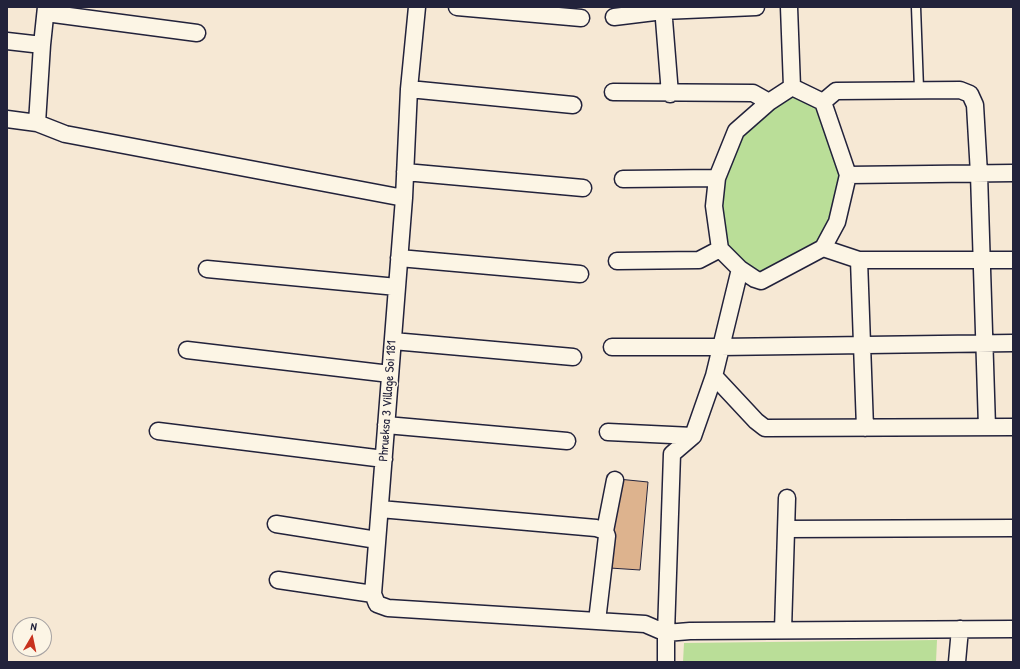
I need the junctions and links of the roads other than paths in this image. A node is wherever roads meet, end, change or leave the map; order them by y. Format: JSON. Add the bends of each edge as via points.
{"nodes":[{"id":1,"x":417,"y":7,"type":"edge"},
{"id":2,"x":457,"y":7,"type":"edge"},
{"id":3,"x":756,"y":7,"type":"edge"},
{"id":4,"x":789,"y":7,"type":"edge"},
{"id":5,"x":916,"y":7,"type":"edge"},
{"id":6,"x":663,"y":9,"type":"edge"},
{"id":7,"x":46,"y":10,"type":"edge"},
{"id":8,"x":614,"y":17,"type":"dead end"},
{"id":9,"x":581,"y":18,"type":"dead end"},
{"id":10,"x":197,"y":33,"type":"dead end"},
{"id":11,"x":7,"y":41,"type":"edge"},
{"id":12,"x":42,"y":45,"type":"junction"},
{"id":13,"x":792,"y":87,"type":"junction"},
{"id":14,"x":919,"y":89,"type":"junction"},
{"id":15,"x":409,"y":90,"type":"junction"},
{"id":16,"x":613,"y":92,"type":"dead end"},
{"id":17,"x":670,"y":94,"type":"junction"},
{"id":18,"x":769,"y":102,"type":"junction"},
{"id":19,"x":823,"y":102,"type":"junction"},
{"id":20,"x":573,"y":104,"type":"dead end"},
{"id":21,"x":7,"y":119,"type":"edge"},
{"id":22,"x":37,"y":124,"type":"junction"},
{"id":23,"x":405,"y":172,"type":"junction"},
{"id":24,"x":1013,"y":173,"type":"edge"},
{"id":25,"x":979,"y":174,"type":"junction"},
{"id":26,"x":848,"y":175,"type":"junction"},
{"id":27,"x":717,"y":178,"type":"junction"},
{"id":28,"x":623,"y":179,"type":"dead end"},
{"id":29,"x":583,"y":188,"type":"dead end"},
{"id":30,"x":404,"y":198,"type":"junction"},
{"id":31,"x":823,"y":248,"type":"junction"},
{"id":32,"x":720,"y":249,"type":"junction"},
{"id":33,"x":399,"y":258,"type":"junction"},
{"id":34,"x":859,"y":260,"type":"junction"},
{"id":35,"x":1013,"y":260,"type":"edge"},
{"id":36,"x":617,"y":261,"type":"dead end"},
{"id":37,"x":982,"y":261,"type":"junction"},
{"id":38,"x":207,"y":269,"type":"dead end"},
{"id":39,"x":740,"y":269,"type":"junction"},
{"id":40,"x":580,"y":274,"type":"dead end"},
{"id":41,"x":397,"y":286,"type":"junction"},
{"id":42,"x":393,"y":341,"type":"junction"},
{"id":43,"x":983,"y":343,"type":"junction"},
{"id":44,"x":1013,"y":343,"type":"edge"},
{"id":45,"x":861,"y":344,"type":"junction"},
{"id":46,"x":612,"y":347,"type":"dead end"},
{"id":47,"x":720,"y":347,"type":"junction"},
{"id":48,"x":187,"y":350,"type":"dead end"},
{"id":49,"x":573,"y":357,"type":"dead end"},
{"id":50,"x":390,"y":374,"type":"junction"},
{"id":51,"x":714,"y":376,"type":"junction"},
{"id":52,"x":386,"y":425,"type":"junction"},
{"id":53,"x":987,"y":427,"type":"junction"},
{"id":54,"x":1013,"y":427,"type":"edge"},
{"id":55,"x":865,"y":428,"type":"junction"},
{"id":56,"x":158,"y":431,"type":"dead end"},
{"id":57,"x":608,"y":432,"type":"dead end"},
{"id":58,"x":693,"y":436,"type":"junction"},
{"id":59,"x":567,"y":441,"type":"dead end"},
{"id":60,"x":384,"y":459,"type":"junction"},
{"id":61,"x":615,"y":480,"type":"dead end"},
{"id":62,"x":787,"y":498,"type":"dead end"},
{"id":63,"x":380,"y":509,"type":"junction"},
{"id":64,"x":276,"y":524,"type":"dead end"},
{"id":65,"x":1013,"y":528,"type":"edge"},
{"id":66,"x":786,"y":529,"type":"junction"},
{"id":67,"x":605,"y":531,"type":"junction"},
{"id":68,"x":378,"y":540,"type":"junction"},
{"id":69,"x":278,"y":580,"type":"dead end"},
{"id":70,"x":375,"y":599,"type":"junction"},
{"id":71,"x":597,"y":621,"type":"junction"},
{"id":72,"x":960,"y":629,"type":"junction"},
{"id":73,"x":1013,"y":629,"type":"edge"},
{"id":74,"x":783,"y":630,"type":"junction"},
{"id":75,"x":666,"y":633,"type":"junction"},
{"id":76,"x":666,"y":662,"type":"edge"},
{"id":77,"x":957,"y":662,"type":"edge"}],
"edges":[{"from":1,"to":15,"type":"street","name":"Phrueksa 3 Village Soi 181"},
{"from":2,"to":9,"type":"street"},
{"from":3,"to":6,"type":"street"},
{"from":4,"to":13,"type":"street"},
{"from":5,"to":14,"type":"lane"},
{"from":6,"to":8,"type":"street"},
{"from":6,"to":17,"type":"street"},
{"from":7,"to":10,"type":"street"},
{"from":7,"to":12,"type":"street"},
{"from":11,"to":12,"type":"street"},
{"from":12,"to":22,"type":"street"},
{"from":13,"to":18,"type":"street"},
{"from":13,"to":19,"type":"street"},
{"from":14,"to":19,"type":"street","via":[[836,92]]},
{"from":14,"to":25,"type":"street","via":[[960,90],[970,94],[975,105]]},
{"from":15,"to":20,"type":"street"},
{"from":15,"to":23,"type":"street","name":"Phrueksa 3 Village Soi 181"},
{"from":16,"to":17,"type":"street"},
{"from":17,"to":18,"type":"street","via":[[753,93]]},
{"from":18,"to":27,"type":"street","via":[[736,131]]},
{"from":19,"to":26,"type":"street"},
{"from":21,"to":22,"type":"street"},
{"from":22,"to":30,"type":"street","via":[[65,134]]},
{"from":23,"to":29,"type":"street"},
{"from":23,"to":30,"type":"street","name":"Phrueksa 3 Village Soi 181"},
{"from":24,"to":25,"type":"street"},
{"from":25,"to":26,"type":"street"},
{"from":25,"to":37,"type":"street"},
{"from":26,"to":31,"type":"street","via":[[837,222]]},
{"from":27,"to":28,"type":"street"},
{"from":27,"to":32,"type":"street","via":[[714,206]]},
{"from":30,"to":33,"type":"street","name":"Phrueksa 3 Village Soi 181"},
{"from":31,"to":34,"type":"street"},
{"from":31,"to":39,"type":"street","via":[[761,281],[755,280]]},
{"from":32,"to":36,"type":"street","via":[[699,260]]},
{"from":32,"to":39,"type":"street"},
{"from":33,"to":40,"type":"street"},
{"from":33,"to":41,"type":"street","name":"Phrueksa 3 Village Soi 181"},
{"from":34,"to":37,"type":"street"},
{"from":34,"to":45,"type":"street"},
{"from":35,"to":37,"type":"street"},
{"from":37,"to":43,"type":"street"},
{"from":38,"to":41,"type":"street"},
{"from":39,"to":47,"type":"street"},
{"from":41,"to":42,"type":"street","name":"Phrueksa 3 Village Soi 181"},
{"from":42,"to":49,"type":"street"},
{"from":42,"to":50,"type":"street","name":"Phrueksa 3 Village Soi 181"},
{"from":43,"to":44,"type":"street"},
{"from":43,"to":45,"type":"street"},
{"from":43,"to":53,"type":"street"},
{"from":45,"to":47,"type":"street"},
{"from":45,"to":55,"type":"street"},
{"from":46,"to":47,"type":"street"},
{"from":47,"to":51,"type":"street"},
{"from":48,"to":50,"type":"street"},
{"from":50,"to":52,"type":"street","name":"Phrueksa 3 Village Soi 181"},
{"from":51,"to":55,"type":"street","via":[[765,428]]},
{"from":51,"to":58,"type":"street"},
{"from":52,"to":59,"type":"street"},
{"from":52,"to":60,"type":"street","name":"Phrueksa 3 Village Soi 181"},
{"from":53,"to":54,"type":"street"},
{"from":53,"to":55,"type":"street"},
{"from":56,"to":60,"type":"street"},
{"from":57,"to":58,"type":"street"},
{"from":58,"to":75,"type":"street","via":[[672,454]]},
{"from":60,"to":63,"type":"street","name":"Phrueksa 3 Village Soi 181"},
{"from":61,"to":67,"type":"street"},
{"from":62,"to":66,"type":"street"},
{"from":63,"to":67,"type":"street","via":[[596,528]]},
{"from":63,"to":68,"type":"street","name":"Phrueksa 3 Village Soi 181"},
{"from":64,"to":68,"type":"street"},
{"from":65,"to":66,"type":"street"},
{"from":66,"to":74,"type":"street"},
{"from":67,"to":71,"type":"street","via":[[607,536]]},
{"from":68,"to":70,"type":"street","name":"Phrueksa 3 Village Soi 181"},
{"from":69,"to":70,"type":"street"},
{"from":70,"to":71,"type":"street","via":[[388,608]]},
{"from":71,"to":75,"type":"street","via":[[644,624]]},
{"from":72,"to":73,"type":"street"},
{"from":72,"to":74,"type":"street"},
{"from":72,"to":77,"type":"street"},
{"from":74,"to":75,"type":"street"},
{"from":75,"to":76,"type":"street"}]}
